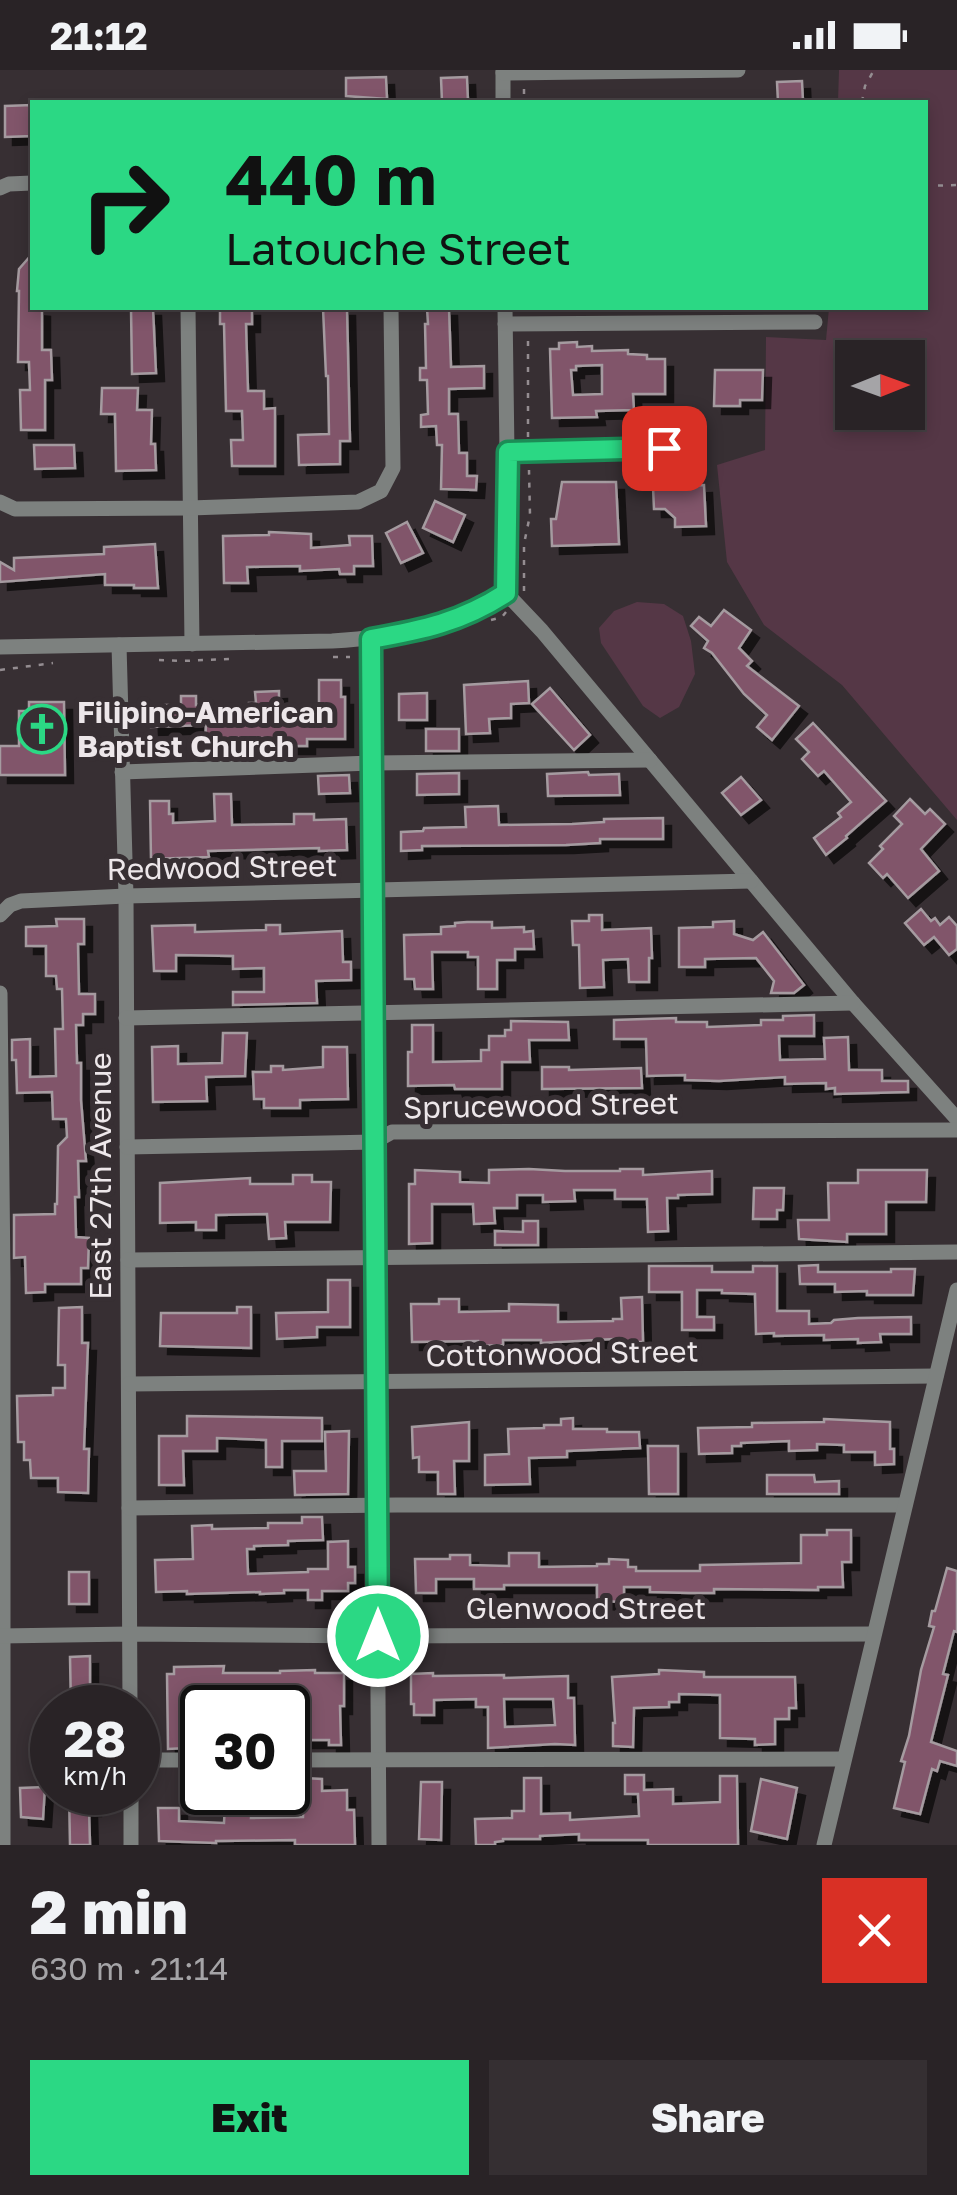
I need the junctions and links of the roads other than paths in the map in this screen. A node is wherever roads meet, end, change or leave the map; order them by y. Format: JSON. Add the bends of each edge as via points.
{"nodes":[{"id":1,"x":738,"y":70,"type":"edge"},
{"id":2,"x":503,"y":72,"type":"edge"},
{"id":3,"x":503,"y":100,"type":"edge"},
{"id":4,"x":30,"y":184,"type":"edge"},
{"id":5,"x":0,"y":188,"type":"edge"},
{"id":6,"x":188,"y":310,"type":"edge"},
{"id":7,"x":391,"y":310,"type":"edge"},
{"id":8,"x":505,"y":316,"type":"edge"},
{"id":9,"x":816,"y":322,"type":"dead end"},
{"id":10,"x":698,"y":447,"type":"dead end"},
{"id":11,"x":508,"y":452,"type":"junction"},
{"id":12,"x":0,"y":502,"type":"edge"},
{"id":13,"x":190,"y":508,"type":"junction"},
{"id":14,"x":506,"y":593,"type":"junction"},
{"id":15,"x":371,"y":639,"type":"junction"},
{"id":16,"x":192,"y":644,"type":"junction"},
{"id":17,"x":119,"y":645,"type":"junction"},
{"id":18,"x":0,"y":647,"type":"edge"},
{"id":19,"x":650,"y":760,"type":"junction"},
{"id":20,"x":372,"y":763,"type":"junction"},
{"id":21,"x":122,"y":772,"type":"junction"},
{"id":22,"x":752,"y":880,"type":"junction"},
{"id":23,"x":372,"y":890,"type":"junction"},
{"id":24,"x":126,"y":896,"type":"junction"},
{"id":25,"x":0,"y":916,"type":"edge"},
{"id":26,"x":0,"y":993,"type":"edge"},
{"id":27,"x":853,"y":1003,"type":"junction"},
{"id":28,"x":374,"y":1013,"type":"junction"},
{"id":29,"x":126,"y":1018,"type":"junction"},
{"id":30,"x":957,"y":1119,"type":"edge"},
{"id":31,"x":957,"y":1130,"type":"edge"},
{"id":32,"x":374,"y":1142,"type":"junction"},
{"id":33,"x":127,"y":1147,"type":"junction"},
{"id":34,"x":957,"y":1252,"type":"edge"},
{"id":35,"x":375,"y":1257,"type":"junction"},
{"id":36,"x":128,"y":1260,"type":"junction"},
{"id":37,"x":957,"y":1290,"type":"edge"},
{"id":38,"x":936,"y":1376,"type":"junction"},
{"id":39,"x":376,"y":1382,"type":"junction"},
{"id":40,"x":128,"y":1384,"type":"junction"},
{"id":41,"x":904,"y":1505,"type":"junction"},
{"id":42,"x":377,"y":1506,"type":"junction"},
{"id":43,"x":129,"y":1508,"type":"junction"},
{"id":44,"x":130,"y":1634,"type":"junction"},
{"id":45,"x":873,"y":1634,"type":"junction"},
{"id":46,"x":2,"y":1636,"type":"edge"},
{"id":47,"x":378,"y":1636,"type":"junction"},
{"id":48,"x":130,"y":1685,"type":"edge"},
{"id":49,"x":844,"y":1759,"type":"junction"},
{"id":50,"x":310,"y":1760,"type":"edge"},
{"id":51,"x":379,"y":1760,"type":"junction"},
{"id":52,"x":131,"y":1815,"type":"edge"},
{"id":53,"x":3,"y":1845,"type":"edge"},
{"id":54,"x":131,"y":1845,"type":"edge"},
{"id":55,"x":380,"y":1845,"type":"edge"},
{"id":56,"x":824,"y":1845,"type":"edge"}],
"edges":[{"from":1,"to":2,"type":"street"},
{"from":2,"to":3,"type":"street"},
{"from":4,"to":5,"type":"street"},
{"from":6,"to":13,"type":"street"},
{"from":7,"to":13,"type":"street","via":[[393,468],[382,491],[358,502]]},
{"from":8,"to":9,"type":"street","via":[[528,324]]},
{"from":8,"to":11,"type":"street"},
{"from":10,"to":11,"type":"street"},
{"from":11,"to":14,"type":"street"},
{"from":12,"to":13,"type":"street","via":[[15,509]]},
{"from":13,"to":16,"type":"street"},
{"from":14,"to":15,"type":"street","via":[[475,612]]},
{"from":14,"to":19,"type":"street"},
{"from":15,"to":16,"type":"street"},
{"from":15,"to":20,"type":"street"},
{"from":16,"to":17,"type":"street"},
{"from":17,"to":18,"type":"street"},
{"from":17,"to":21,"type":"street","name":"East 27th Avenue"},
{"from":19,"to":20,"type":"street"},
{"from":19,"to":22,"type":"street"},
{"from":20,"to":21,"type":"street"},
{"from":20,"to":23,"type":"street"},
{"from":21,"to":24,"type":"street","name":"East 27th Avenue"},
{"from":22,"to":23,"type":"street","name":"Redwood Street"},
{"from":22,"to":27,"type":"street"},
{"from":23,"to":24,"type":"street","name":"Redwood Street"},
{"from":23,"to":28,"type":"street"},
{"from":24,"to":25,"type":"street","name":"Redwood Street","via":[[21,901]]},
{"from":24,"to":29,"type":"street","name":"East 27th Avenue"},
{"from":26,"to":46,"type":"street"},
{"from":27,"to":28,"type":"street"},
{"from":27,"to":30,"type":"street"},
{"from":28,"to":29,"type":"street"},
{"from":28,"to":32,"type":"street"},
{"from":29,"to":33,"type":"street","name":"East 27th Avenue"},
{"from":31,"to":32,"type":"street","name":"Sprucewood Street","via":[[392,1132]]},
{"from":32,"to":33,"type":"street","name":"Sprucewood Street"},
{"from":32,"to":35,"type":"street"},
{"from":33,"to":36,"type":"street","name":"East 27th Avenue"},
{"from":34,"to":35,"type":"street"},
{"from":35,"to":36,"type":"street"},
{"from":35,"to":39,"type":"street"},
{"from":36,"to":40,"type":"street","name":"East 27th Avenue"},
{"from":37,"to":38,"type":"street"},
{"from":38,"to":39,"type":"street","name":"Cottonwood Street"},
{"from":38,"to":41,"type":"street"},
{"from":39,"to":40,"type":"street","name":"Cottonwood Street"},
{"from":39,"to":42,"type":"street"},
{"from":40,"to":43,"type":"street","name":"East 27th Avenue"},
{"from":41,"to":42,"type":"street"},
{"from":41,"to":45,"type":"street"},
{"from":42,"to":43,"type":"street"},
{"from":42,"to":47,"type":"street"},
{"from":43,"to":44,"type":"street","name":"East 27th Avenue"},
{"from":44,"to":46,"type":"street","name":"Glenwood Street"},
{"from":44,"to":47,"type":"street","name":"Glenwood Street"},
{"from":44,"to":48,"type":"street","name":"East 27th Avenue"},
{"from":45,"to":47,"type":"street","name":"Glenwood Street"},
{"from":45,"to":49,"type":"street"},
{"from":46,"to":53,"type":"street"},
{"from":47,"to":51,"type":"street"},
{"from":49,"to":51,"type":"street"},
{"from":49,"to":56,"type":"street"},
{"from":50,"to":51,"type":"street"},
{"from":51,"to":55,"type":"street"},
{"from":52,"to":54,"type":"street"}]}
